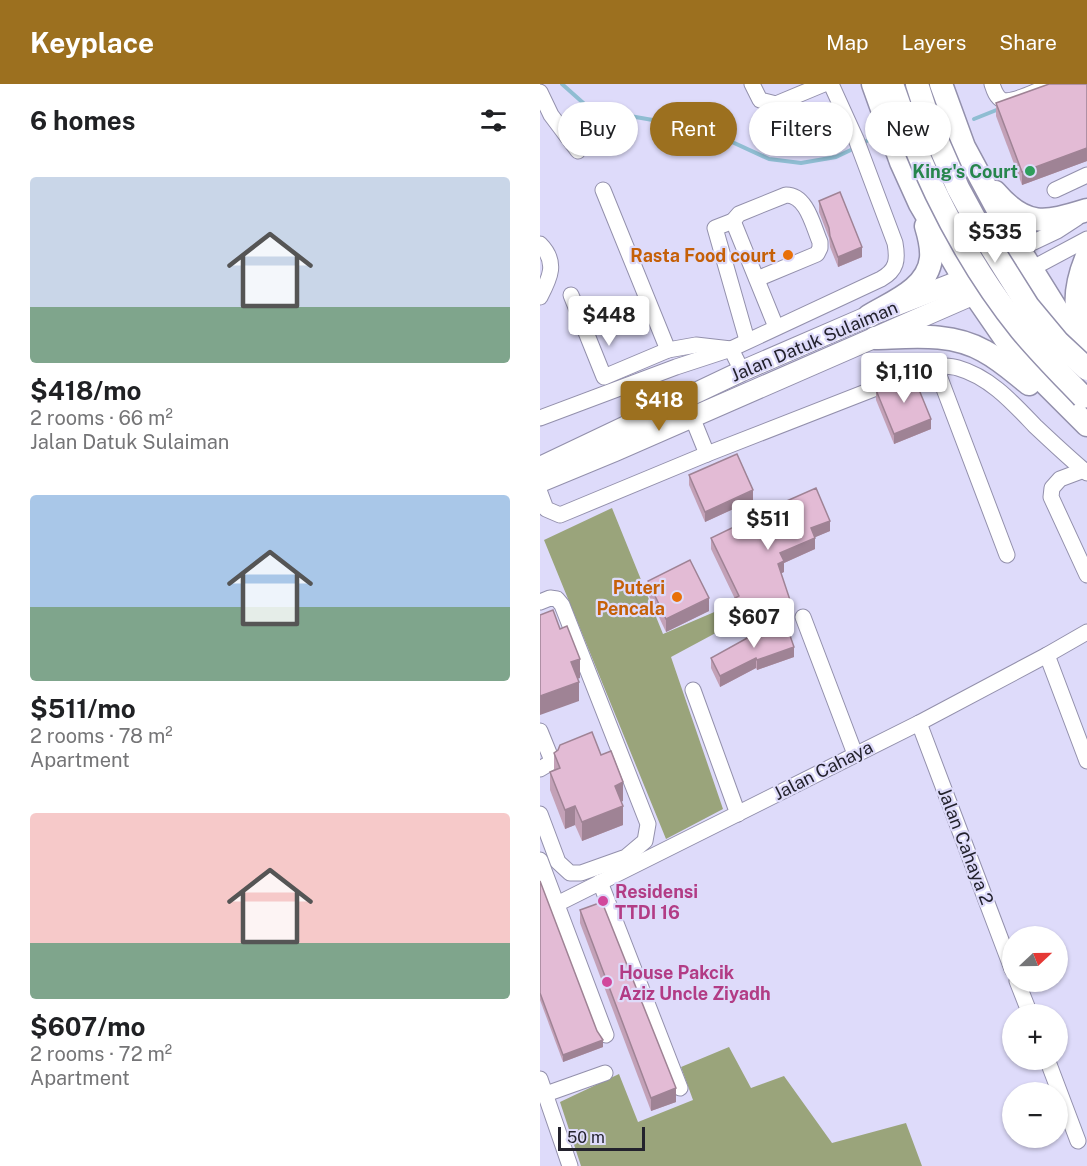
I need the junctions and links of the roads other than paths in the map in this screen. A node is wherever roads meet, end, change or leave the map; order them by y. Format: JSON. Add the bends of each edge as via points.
{"nodes":[{"id":1,"x":752,"y":84,"type":"edge"},
{"id":2,"x":824,"y":84,"type":"edge"},
{"id":3,"x":831,"y":84,"type":"edge"},
{"id":4,"x":873,"y":84,"type":"edge"},
{"id":5,"x":892,"y":84,"type":"edge"},
{"id":6,"x":917,"y":84,"type":"edge"},
{"id":7,"x":941,"y":84,"type":"edge"},
{"id":8,"x":992,"y":84,"type":"edge"},
{"id":9,"x":1053,"y":84,"type":"edge"},
{"id":10,"x":540,"y":92,"type":"edge"},
{"id":11,"x":558,"y":125,"type":"edge"},
{"id":12,"x":976,"y":170,"type":"junction"},
{"id":13,"x":1087,"y":175,"type":"edge"},
{"id":14,"x":603,"y":189,"type":"dead end"},
{"id":15,"x":1055,"y":190,"type":"dead end"},
{"id":16,"x":994,"y":203,"type":"junction"},
{"id":17,"x":920,"y":204,"type":"junction"},
{"id":18,"x":1087,"y":211,"type":"edge"},
{"id":19,"x":733,"y":221,"type":"junction"},
{"id":20,"x":934,"y":228,"type":"junction"},
{"id":21,"x":1087,"y":239,"type":"edge"},
{"id":22,"x":540,"y":244,"type":"edge"},
{"id":23,"x":1019,"y":249,"type":"junction"},
{"id":24,"x":1087,"y":256,"type":"edge"},
{"id":25,"x":1031,"y":269,"type":"junction"},
{"id":26,"x":757,"y":279,"type":"junction"},
{"id":27,"x":969,"y":287,"type":"junction"},
{"id":28,"x":571,"y":295,"type":"dead end"},
{"id":29,"x":540,"y":297,"type":"edge"},
{"id":30,"x":868,"y":316,"type":"junction"},
{"id":31,"x":776,"y":327,"type":"junction"},
{"id":32,"x":1077,"y":330,"type":"edge"},
{"id":33,"x":875,"y":338,"type":"junction"},
{"id":34,"x":747,"y":340,"type":"junction"},
{"id":35,"x":731,"y":349,"type":"junction"},
{"id":36,"x":668,"y":350,"type":"junction"},
{"id":37,"x":1087,"y":351,"type":"edge"},
{"id":38,"x":1015,"y":353,"type":"junction"},
{"id":39,"x":935,"y":366,"type":"junction"},
{"id":40,"x":1087,"y":369,"type":"edge"},
{"id":41,"x":742,"y":371,"type":"junction"},
{"id":42,"x":1087,"y":401,"type":"edge"},
{"id":43,"x":692,"y":417,"type":"junction"},
{"id":44,"x":540,"y":418,"type":"edge"},
{"id":45,"x":1087,"y":425,"type":"edge"},
{"id":46,"x":1087,"y":430,"type":"edge"},
{"id":47,"x":707,"y":454,"type":"junction"},
{"id":48,"x":563,"y":465,"type":"junction"},
{"id":49,"x":540,"y":467,"type":"edge"},
{"id":50,"x":1085,"y":471,"type":"edge"},
{"id":51,"x":540,"y":482,"type":"edge"},
{"id":52,"x":540,"y":493,"type":"edge"},
{"id":53,"x":1007,"y":555,"type":"dead end"},
{"id":54,"x":1087,"y":575,"type":"edge"},
{"id":55,"x":540,"y":602,"type":"edge"},
{"id":56,"x":803,"y":618,"type":"dead end"},
{"id":57,"x":1087,"y":632,"type":"edge"},
{"id":58,"x":1047,"y":655,"type":"junction"},
{"id":59,"x":693,"y":690,"type":"dead end"},
{"id":60,"x":919,"y":723,"type":"junction"},
{"id":61,"x":540,"y":731,"type":"edge"},
{"id":62,"x":855,"y":754,"type":"junction"},
{"id":63,"x":1087,"y":761,"type":"edge"},
{"id":64,"x":540,"y":769,"type":"edge"},
{"id":65,"x":540,"y":814,"type":"edge"},
{"id":66,"x":738,"y":814,"type":"junction"},
{"id":67,"x":540,"y":860,"type":"edge"},
{"id":68,"x":600,"y":882,"type":"junction"},
{"id":69,"x":557,"y":904,"type":"junction"},
{"id":70,"x":1002,"y":943,"type":"edge"},
{"id":71,"x":606,"y":1035,"type":"dead end"},
{"id":72,"x":1051,"y":1070,"type":"edge"},
{"id":73,"x":605,"y":1073,"type":"dead end"},
{"id":74,"x":540,"y":1079,"type":"edge"},
{"id":75,"x":680,"y":1088,"type":"dead end"},
{"id":76,"x":546,"y":1094,"type":"junction"},
{"id":77,"x":1078,"y":1142,"type":"dead end"},
{"id":78,"x":570,"y":1166,"type":"edge"}],
"edges":[{"from":1,"to":2,"type":"street","via":[[760,100],[776,104]]},
{"from":3,"to":31,"type":"street","via":[[862,155],[897,254],[893,269],[881,279]]},
{"from":4,"to":17,"type":"highway"},
{"from":5,"to":42,"type":"highway","bridge":true,"via":[[921,162],[948,219],[984,279],[1050,364]]},
{"from":6,"to":40,"type":"highway","bridge":true,"via":[[930,124],[984,236],[1028,306]]},
{"from":7,"to":12,"type":"highway"},
{"from":8,"to":9,"type":"street","via":[[1002,100],[1011,101]]},
{"from":10,"to":11,"type":"street"},
{"from":12,"to":16,"type":"highway"},
{"from":12,"to":18,"type":"highway","via":[[1002,200],[1019,214],[1035,220]]},
{"from":13,"to":15,"type":"street"},
{"from":14,"to":36,"type":"street"},
{"from":16,"to":20,"type":"highway","via":[[997,227],[987,244],[978,248],[958,245]]},
{"from":16,"to":23,"type":"highway"},
{"from":17,"to":20,"type":"highway"},
{"from":17,"to":30,"type":"highway","via":[[931,245],[928,270],[915,288]]},
{"from":18,"to":23,"type":"street","name":"Jalan Datuk Sulaiman"},
{"from":19,"to":26,"type":"street"},
{"from":19,"to":26,"type":"street","via":[[739,214],[793,195],[805,206],[820,242],[817,254]]},
{"from":19,"to":34,"type":"street","via":[[715,228]]},
{"from":20,"to":27,"type":"highway"},
{"from":21,"to":25,"type":"street","name":"Jalan Datuk Sulaiman"},
{"from":22,"to":29,"type":"street","via":[[551,263],[549,280]]},
{"from":23,"to":25,"type":"highway"},
{"from":23,"to":27,"type":"main road","name":"Jalan Datuk Sulaiman"},
{"from":24,"to":32,"type":"highway","via":[[1077,285],[1078,314],[1083,328]]},
{"from":25,"to":27,"type":"main road","name":"Jalan Datuk Sulaiman"},
{"from":25,"to":32,"type":"highway"},
{"from":26,"to":31,"type":"street"},
{"from":27,"to":30,"type":"main road","name":"Jalan Datuk Sulaiman"},
{"from":27,"to":33,"type":"main road","name":"Jalan Datuk Sulaiman"},
{"from":27,"to":38,"type":"highway"},
{"from":28,"to":36,"type":"street","via":[[604,377]]},
{"from":30,"to":41,"type":"main road","name":"Jalan Datuk Sulaiman"},
{"from":31,"to":34,"type":"street"},
{"from":32,"to":37,"type":"highway"},
{"from":32,"to":38,"type":"highway","via":[[1046,310],[1035,311],[1018,325]]},
{"from":33,"to":43,"type":"main road","name":"Jalan Datuk Sulaiman"},
{"from":33,"to":46,"type":"highway","via":[[939,338],[985,351]]},
{"from":34,"to":35,"type":"street"},
{"from":35,"to":36,"type":"street","via":[[696,345]]},
{"from":35,"to":41,"type":"street"},
{"from":35,"to":44,"type":"street"},
{"from":38,"to":45,"type":"highway"},
{"from":39,"to":47,"type":"street"},
{"from":39,"to":50,"type":"street","via":[[955,367],[990,383]]},
{"from":39,"to":53,"type":"street"},
{"from":41,"to":48,"type":"main road","name":"Jalan Datuk Sulaiman"},
{"from":43,"to":47,"type":"street"},
{"from":43,"to":48,"type":"main road","name":"Jalan Datuk Sulaiman"},
{"from":47,"to":52,"type":"street","via":[[560,514],[546,509]]},
{"from":48,"to":49,"type":"main road","name":"Jalan Datuk Sulaiman"},
{"from":48,"to":51,"type":"main road","name":"Jalan Datuk Sulaiman"},
{"from":50,"to":54,"type":"street","via":[[1060,479],[1052,488],[1051,497]]},
{"from":55,"to":65,"type":"street","via":[[550,598],[562,605],[648,824],[645,841],[626,857],[581,873],[570,873],[558,862]]},
{"from":56,"to":62,"type":"street"},
{"from":57,"to":58,"type":"street","name":"Jalan Cahaya"},
{"from":58,"to":60,"type":"street","name":"Jalan Cahaya"},
{"from":58,"to":63,"type":"street"},
{"from":59,"to":66,"type":"street"},
{"from":60,"to":62,"type":"street","name":"Jalan Cahaya"},
{"from":60,"to":70,"type":"street","name":"Jalan Cahaya 2"},
{"from":61,"to":64,"type":"street","via":[[551,758]]},
{"from":62,"to":66,"type":"street","name":"Jalan Cahaya"},
{"from":66,"to":68,"type":"street","name":"Jalan Cahaya"},
{"from":67,"to":69,"type":"street"},
{"from":68,"to":69,"type":"street","name":"Jalan Cahaya"},
{"from":68,"to":75,"type":"street"},
{"from":69,"to":71,"type":"street"},
{"from":72,"to":77,"type":"street"},
{"from":73,"to":76,"type":"street"},
{"from":74,"to":76,"type":"street"},
{"from":76,"to":78,"type":"street"}]}
